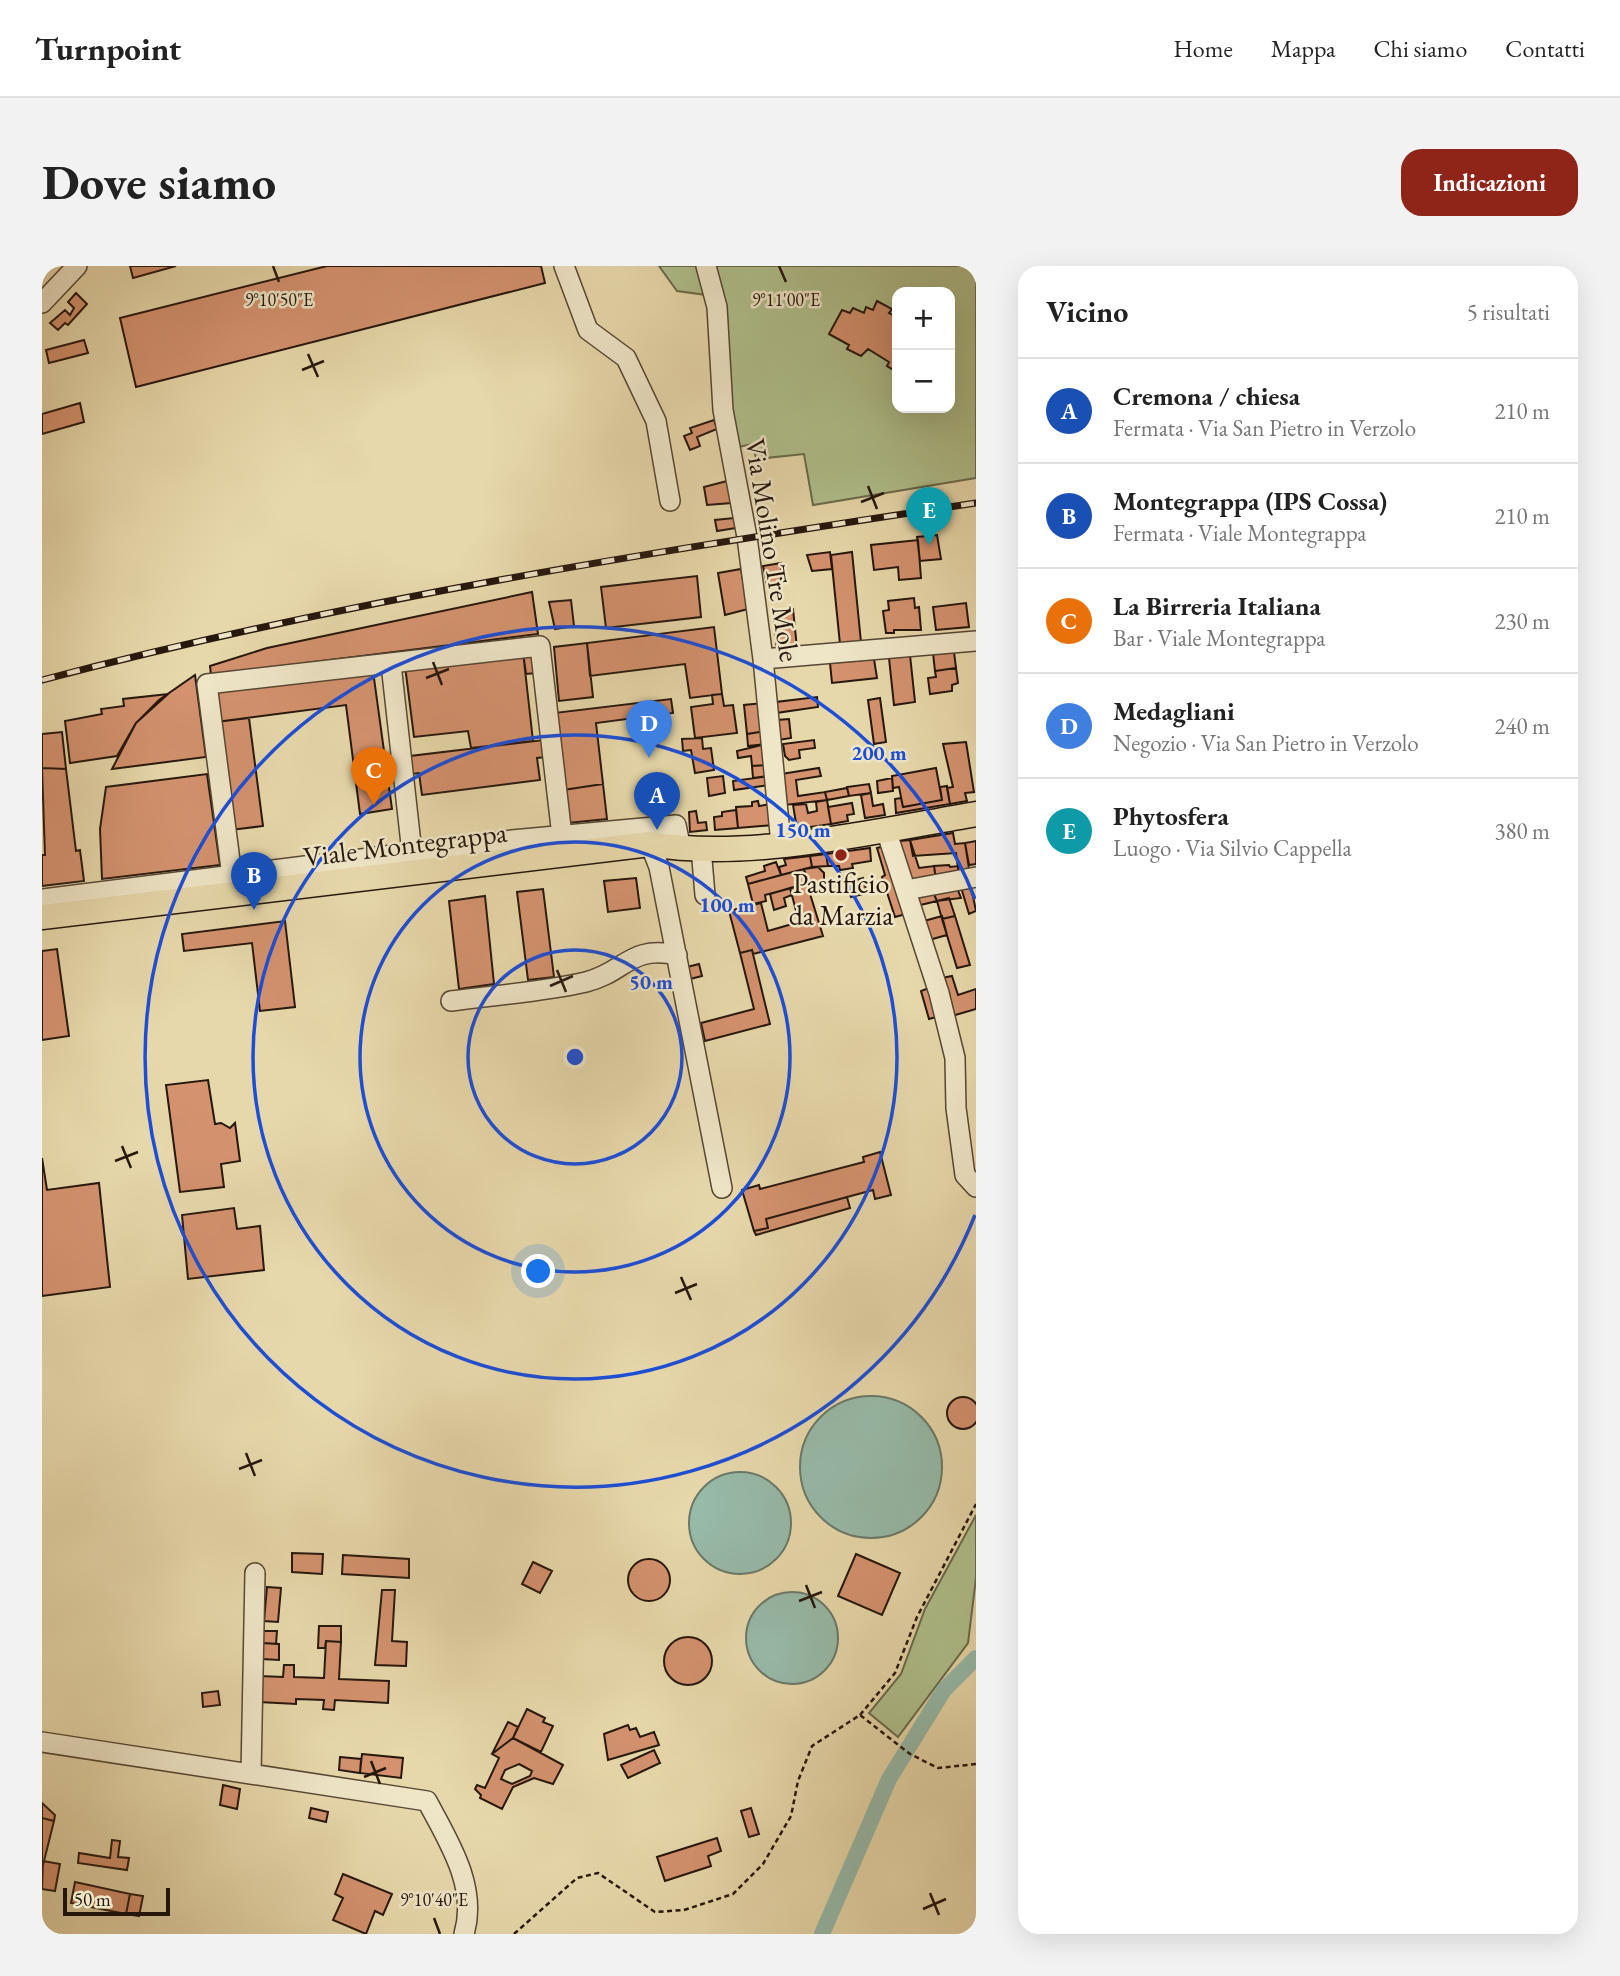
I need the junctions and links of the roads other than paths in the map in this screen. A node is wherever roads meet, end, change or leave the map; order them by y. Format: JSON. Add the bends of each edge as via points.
{"nodes":[{"id":1,"x":77,"y":266,"type":"edge"},
{"id":2,"x":564,"y":266,"type":"edge"},
{"id":3,"x":706,"y":266,"type":"edge"},
{"id":4,"x":42,"y":303,"type":"edge"},
{"id":5,"x":670,"y":500,"type":"dead end"},
{"id":6,"x":976,"y":641,"type":"edge"},
{"id":7,"x":763,"y":659,"type":"junction"},
{"id":8,"x":391,"y":664,"type":"junction"},
{"id":9,"x":976,"y":814,"type":"edge"},
{"id":10,"x":886,"y":830,"type":"junction"},
{"id":11,"x":562,"y":836,"type":"junction"},
{"id":12,"x":650,"y":844,"type":"junction"},
{"id":13,"x":781,"y":844,"type":"junction"},
{"id":14,"x":691,"y":849,"type":"junction"},
{"id":15,"x":412,"y":853,"type":"junction"},
{"id":16,"x":232,"y":876,"type":"junction"},
{"id":17,"x":976,"y":877,"type":"edge"},
{"id":18,"x":906,"y":890,"type":"junction"},
{"id":19,"x":705,"y":895,"type":"dead end"},
{"id":20,"x":42,"y":899,"type":"edge"},
{"id":21,"x":97,"y":902,"type":"junction"},
{"id":22,"x":42,"y":917,"type":"edge"},
{"id":23,"x":677,"y":955,"type":"junction"},
{"id":24,"x":451,"y":1001,"type":"dead end"},
{"id":25,"x":976,"y":1187,"type":"edge"},
{"id":26,"x":722,"y":1188,"type":"dead end"},
{"id":27,"x":255,"y":1573,"type":"dead end"},
{"id":28,"x":42,"y":1742,"type":"edge"},
{"id":29,"x":251,"y":1773,"type":"junction"},
{"id":30,"x":464,"y":1934,"type":"edge"}],
"edges":[{"from":1,"to":4,"type":"street"},
{"from":2,"to":5,"type":"street","via":[[588,330],[626,358],[656,421]]},
{"from":3,"to":7,"type":"street","name":"Via Molino Tre Mole","via":[[716,307],[723,410],[747,537]]},
{"from":6,"to":7,"type":"street"},
{"from":7,"to":13,"type":"street","name":"Via Molino Tre Mole"},
{"from":8,"to":11,"type":"street","via":[[540,646]]},
{"from":8,"to":15,"type":"street","name":"Viale Montegrappa"},
{"from":8,"to":16,"type":"street","via":[[207,684]]},
{"from":9,"to":10,"type":"main road","name":"Viale Montegrappa"},
{"from":10,"to":13,"type":"main road","name":"Viale Montegrappa"},
{"from":10,"to":18,"type":"street"},
{"from":11,"to":14,"type":"street","via":[[676,825]]},
{"from":11,"to":15,"type":"street"},
{"from":12,"to":14,"type":"main road","name":"Viale Montegrappa"},
{"from":12,"to":21,"type":"main road","name":"Viale Montegrappa"},
{"from":12,"to":23,"type":"street"},
{"from":13,"to":14,"type":"main road","name":"Viale Montegrappa"},
{"from":14,"to":19,"type":"street"},
{"from":15,"to":16,"type":"street"},
{"from":16,"to":21,"type":"street"},
{"from":17,"to":18,"type":"street"},
{"from":18,"to":25,"type":"street","via":[[955,1058],[965,1175]]},
{"from":20,"to":21,"type":"street"},
{"from":21,"to":22,"type":"main road","name":"Viale Montegrappa"},
{"from":23,"to":24,"type":"street","via":[[642,953],[607,974],[576,984]]},
{"from":23,"to":26,"type":"street"},
{"from":27,"to":29,"type":"street"},
{"from":28,"to":29,"type":"street"},
{"from":29,"to":30,"type":"street","via":[[427,1801],[465,1880],[469,1916]]}]}
